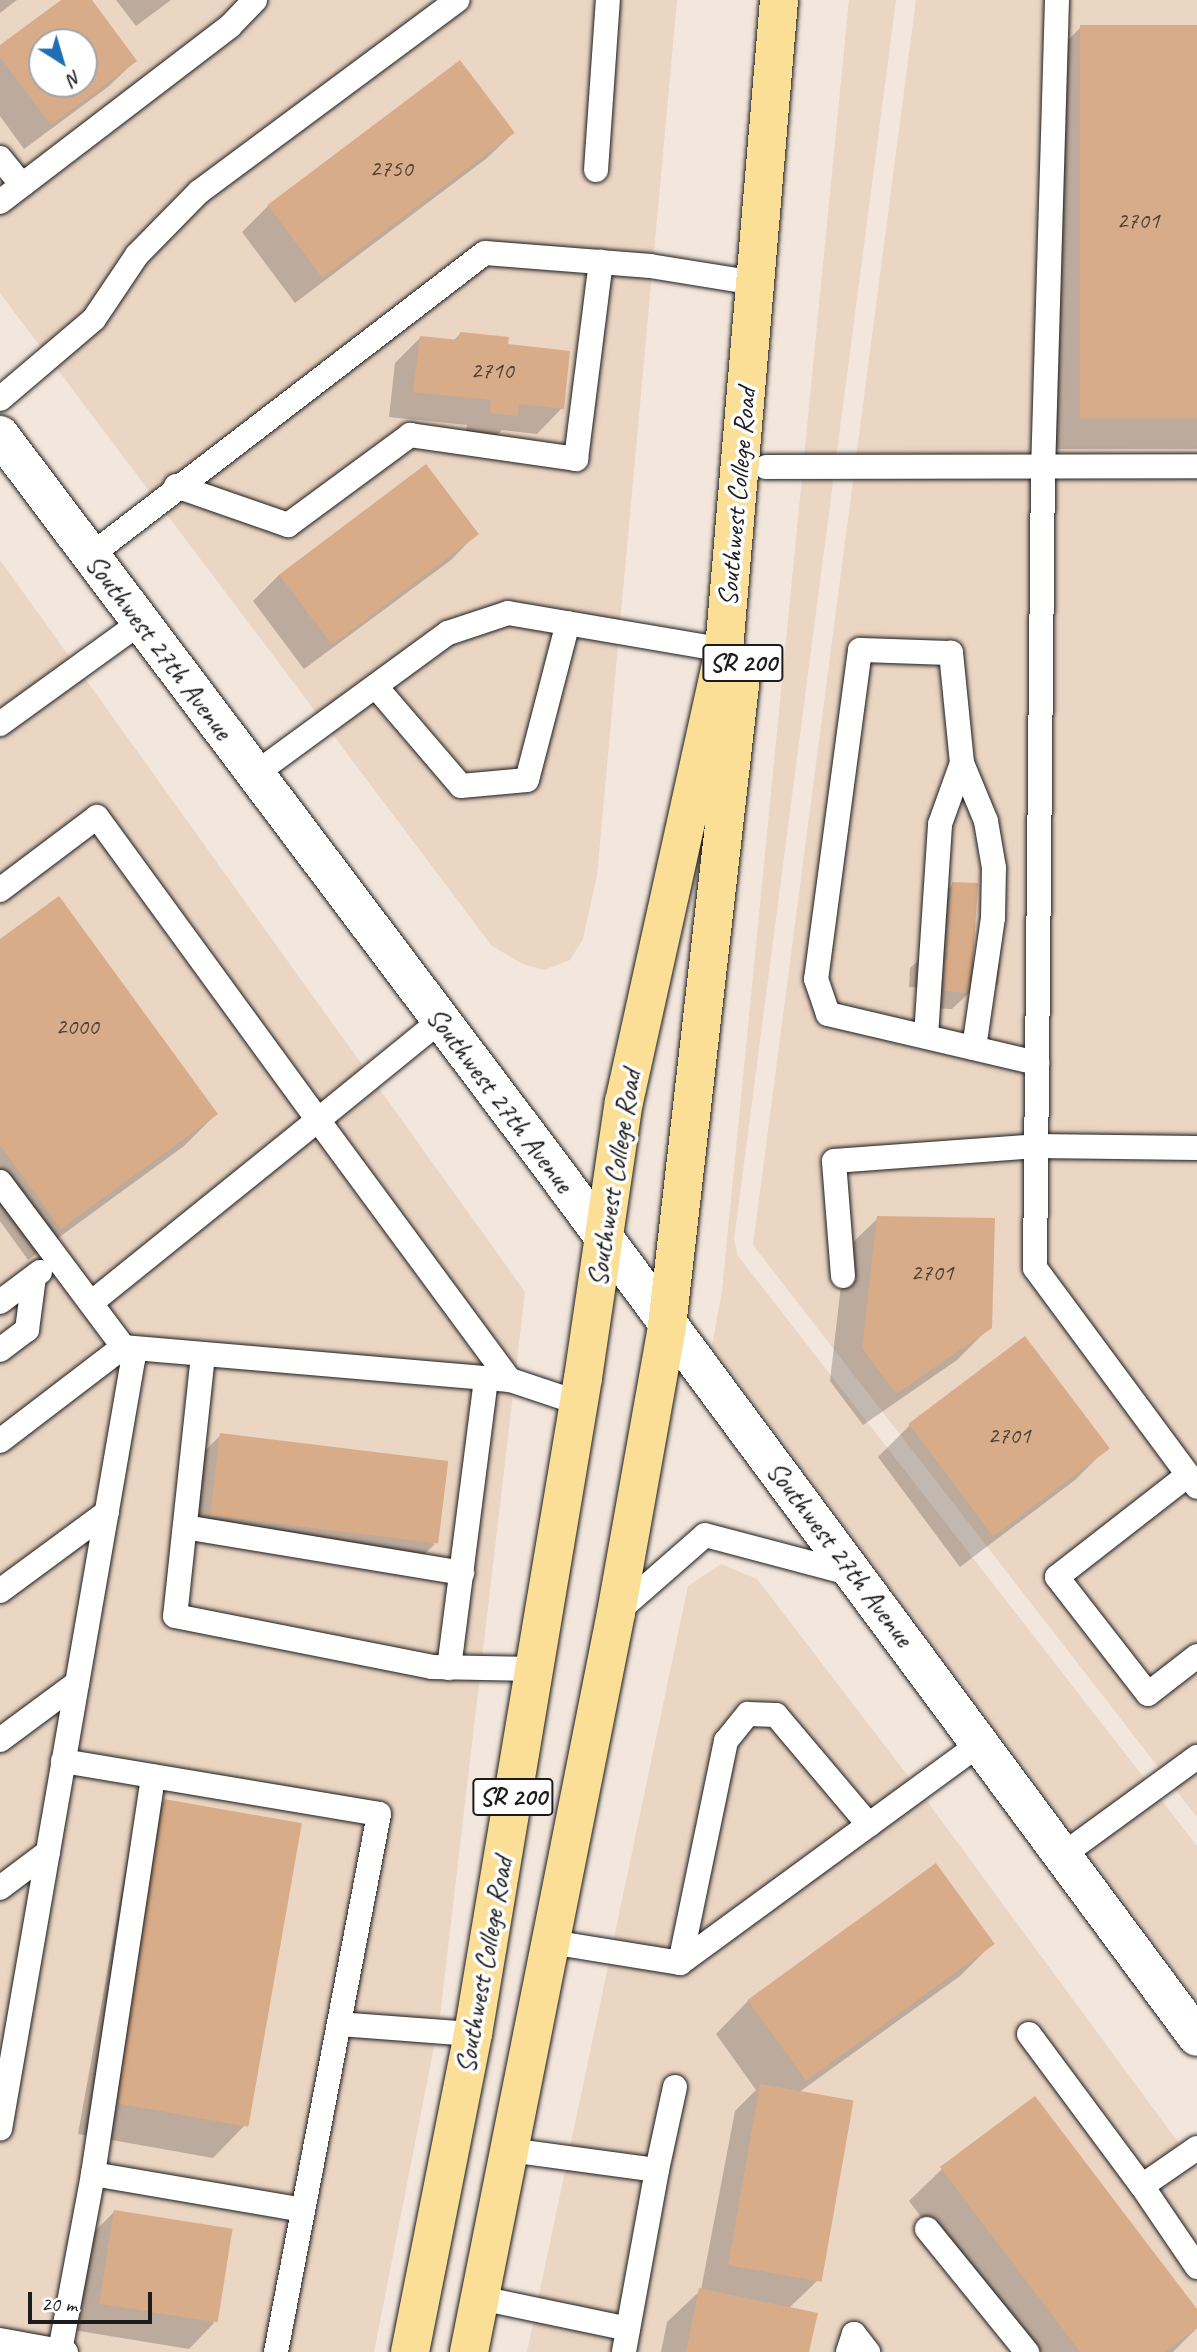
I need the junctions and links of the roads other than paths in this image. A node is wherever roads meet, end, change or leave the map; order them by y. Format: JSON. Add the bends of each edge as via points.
{"nodes":[{"id":1,"x":255,"y":0,"type":"edge"},
{"id":2,"x":458,"y":0,"type":"edge"},
{"id":3,"x":608,"y":0,"type":"edge"},
{"id":4,"x":779,"y":0,"type":"edge"},
{"id":5,"x":806,"y":0,"type":"edge"},
{"id":6,"x":1057,"y":0,"type":"edge"},
{"id":7,"x":0,"y":158,"type":"edge"},
{"id":8,"x":596,"y":170,"type":"dead end"},
{"id":9,"x":22,"y":185,"type":"junction"},
{"id":10,"x":0,"y":202,"type":"edge"},
{"id":11,"x":601,"y":262,"type":"junction"},
{"id":12,"x":755,"y":283,"type":"junction"},
{"id":13,"x":0,"y":399,"type":"edge"},
{"id":14,"x":0,"y":435,"type":"edge"},
{"id":15,"x":1043,"y":465,"type":"junction"},
{"id":16,"x":1197,"y":466,"type":"edge"},
{"id":17,"x":766,"y":467,"type":"junction"},
{"id":18,"x":176,"y":486,"type":"junction"},
{"id":19,"x":91,"y":555,"type":"junction"},
{"id":20,"x":141,"y":622,"type":"junction"},
{"id":21,"x":568,"y":623,"type":"junction"},
{"id":22,"x":724,"y":650,"type":"junction"},
{"id":23,"x":377,"y":688,"type":"junction"},
{"id":24,"x":0,"y":724,"type":"edge"},
{"id":25,"x":962,"y":763,"type":"junction"},
{"id":26,"x":255,"y":774,"type":"junction"},
{"id":27,"x":0,"y":890,"type":"edge"},
{"id":28,"x":441,"y":1020,"type":"junction"},
{"id":29,"x":926,"y":1037,"type":"junction"},
{"id":30,"x":974,"y":1048,"type":"junction"},
{"id":31,"x":1037,"y":1063,"type":"junction"},
{"id":32,"x":318,"y":1120,"type":"junction"},
{"id":33,"x":1036,"y":1146,"type":"junction"},
{"id":34,"x":1197,"y":1148,"type":"edge"},
{"id":35,"x":0,"y":1182,"type":"edge"},
{"id":36,"x":604,"y":1241,"type":"junction"},
{"id":37,"x":58,"y":1259,"type":"junction"},
{"id":38,"x":843,"y":1276,"type":"dead end"},
{"id":39,"x":34,"y":1277,"type":"junction"},
{"id":40,"x":0,"y":1302,"type":"edge"},
{"id":41,"x":91,"y":1303,"type":"junction"},
{"id":42,"x":667,"y":1326,"type":"junction"},
{"id":43,"x":124,"y":1347,"type":"junction"},
{"id":44,"x":0,"y":1350,"type":"edge"},
{"id":45,"x":202,"y":1355,"type":"junction"},
{"id":46,"x":498,"y":1381,"type":"junction"},
{"id":47,"x":579,"y":1403,"type":"junction"},
{"id":48,"x":0,"y":1441,"type":"edge"},
{"id":49,"x":1193,"y":1481,"type":"edge"},
{"id":50,"x":107,"y":1511,"type":"junction"},
{"id":51,"x":185,"y":1527,"type":"junction"},
{"id":52,"x":461,"y":1573,"type":"junction"},
{"id":53,"x":856,"y":1575,"type":"junction"},
{"id":54,"x":0,"y":1591,"type":"edge"},
{"id":55,"x":616,"y":1613,"type":"junction"},
{"id":56,"x":1197,"y":1656,"type":"edge"},
{"id":57,"x":449,"y":1668,"type":"junction"},
{"id":58,"x":534,"y":1669,"type":"junction"},
{"id":59,"x":77,"y":1683,"type":"junction"},
{"id":60,"x":0,"y":1740,"type":"edge"},
{"id":61,"x":981,"y":1742,"type":"junction"},
{"id":62,"x":1197,"y":1757,"type":"edge"},
{"id":63,"x":64,"y":1761,"type":"junction"},
{"id":64,"x":153,"y":1776,"type":"junction"},
{"id":65,"x":869,"y":1825,"type":"junction"},
{"id":66,"x":48,"y":1852,"type":"junction"},
{"id":67,"x":1064,"y":1854,"type":"junction"},
{"id":68,"x":0,"y":1888,"type":"edge"},
{"id":69,"x":551,"y":1942,"type":"junction"},
{"id":70,"x":680,"y":1963,"type":"junction"},
{"id":71,"x":20,"y":2014,"type":"junction"},
{"id":72,"x":339,"y":2024,"type":"junction"},
{"id":73,"x":0,"y":2030,"type":"edge"},
{"id":74,"x":474,"y":2034,"type":"junction"},
{"id":75,"x":1029,"y":2034,"type":"dead end"},
{"id":76,"x":1197,"y":2037,"type":"edge"},
{"id":77,"x":675,"y":2087,"type":"dead end"},
{"id":78,"x":0,"y":2129,"type":"edge"},
{"id":79,"x":1197,"y":2148,"type":"edge"},
{"id":80,"x":509,"y":2150,"type":"junction"},
{"id":81,"x":657,"y":2170,"type":"junction"},
{"id":82,"x":93,"y":2174,"type":"junction"},
{"id":83,"x":1142,"y":2186,"type":"junction"},
{"id":84,"x":303,"y":2210,"type":"junction"},
{"id":85,"x":927,"y":2229,"type":"dead end"},
{"id":86,"x":1197,"y":2267,"type":"edge"},
{"id":87,"x":480,"y":2298,"type":"junction"},
{"id":88,"x":0,"y":2340,"type":"edge"},
{"id":89,"x":626,"y":2341,"type":"edge"},
{"id":90,"x":63,"y":2351,"type":"edge"},
{"id":91,"x":276,"y":2352,"type":"edge"},
{"id":92,"x":410,"y":2352,"type":"edge"},
{"id":93,"x":469,"y":2352,"type":"edge"},
{"id":94,"x":848,"y":2352,"type":"edge"},
{"id":95,"x":867,"y":2352,"type":"edge"},
{"id":96,"x":1027,"y":2352,"type":"edge"}],
"edges":[{"from":1,"to":9,"type":"lane","via":[[230,26]]},
{"from":2,"to":13,"type":"lane","via":[[199,192],[137,255],[94,319]]},
{"from":3,"to":8,"type":"lane"},
{"from":4,"to":12,"type":"main road","name":"Southwest College Road","number":"SR 200"},
{"from":5,"to":17,"type":"main road","name":"Southwest College Road","number":"SR 200"},
{"from":6,"to":15,"type":"lane"},
{"from":7,"to":9,"type":"lane"},
{"from":9,"to":10,"type":"lane"},
{"from":11,"to":12,"type":"lane"},
{"from":11,"to":18,"type":"lane","via":[[485,253]]},
{"from":11,"to":18,"type":"lane","via":[[576,459],[410,435],[288,525]]},
{"from":12,"to":22,"type":"main road","name":"Southwest College Road","number":"SR 200"},
{"from":14,"to":19,"type":"main road","name":"Southwest 27th Avenue"},
{"from":15,"to":16,"type":"lane"},
{"from":15,"to":17,"type":"lane"},
{"from":15,"to":31,"type":"lane"},
{"from":17,"to":42,"type":"main road","name":"Southwest College Road","number":"SR 200"},
{"from":18,"to":19,"type":"lane"},
{"from":19,"to":20,"type":"main road","name":"Southwest 27th Avenue"},
{"from":20,"to":24,"type":"lane"},
{"from":20,"to":26,"type":"main road","name":"Southwest 27th Avenue"},
{"from":21,"to":22,"type":"lane"},
{"from":21,"to":23,"type":"lane","via":[[508,613],[448,633]]},
{"from":21,"to":23,"type":"lane","via":[[527,780],[461,786]]},
{"from":22,"to":36,"type":"main road","name":"Southwest College Road","number":"SR 200","via":[[624,1102]]},
{"from":23,"to":26,"type":"lane"},
{"from":25,"to":29,"type":"lane","via":[[940,824]]},
{"from":25,"to":29,"type":"lane","via":[[951,653],[860,650],[816,979],[828,1014]]},
{"from":25,"to":30,"type":"lane","via":[[985,821],[994,868],[993,918]]},
{"from":26,"to":28,"type":"main road","name":"Southwest 27th Avenue"},
{"from":27,"to":32,"type":"lane","via":[[97,817]]},
{"from":28,"to":32,"type":"lane"},
{"from":28,"to":36,"type":"main road","name":"Southwest 27th Avenue"},
{"from":29,"to":30,"type":"lane"},
{"from":30,"to":31,"type":"lane"},
{"from":31,"to":33,"type":"lane"},
{"from":32,"to":41,"type":"lane"},
{"from":32,"to":46,"type":"lane"},
{"from":33,"to":34,"type":"lane"},
{"from":33,"to":38,"type":"lane","via":[[834,1161]]},
{"from":33,"to":49,"type":"lane","via":[[1035,1268]]},
{"from":35,"to":37,"type":"lane"},
{"from":36,"to":42,"type":"main road","name":"Southwest 27th Avenue"},
{"from":36,"to":47,"type":"main road","name":"Southwest College Road","number":"SR 200"},
{"from":37,"to":39,"type":"lane"},
{"from":37,"to":41,"type":"lane"},
{"from":39,"to":40,"type":"lane"},
{"from":39,"to":44,"type":"lane","via":[[27,1331]]},
{"from":41,"to":43,"type":"lane"},
{"from":42,"to":53,"type":"main road","name":"Southwest 27th Avenue"},
{"from":42,"to":55,"type":"main road","name":"Southwest College Road","number":"SR 200"},
{"from":43,"to":45,"type":"lane"},
{"from":43,"to":48,"type":"lane"},
{"from":43,"to":50,"type":"lane","via":[[133,1360]]},
{"from":45,"to":46,"type":"lane"},
{"from":45,"to":51,"type":"lane"},
{"from":46,"to":47,"type":"lane"},
{"from":46,"to":52,"type":"lane"},
{"from":47,"to":58,"type":"main road","name":"Southwest College Road","number":"SR 200"},
{"from":49,"to":56,"type":"lane","via":[[1057,1577],[1148,1694]]},
{"from":50,"to":54,"type":"lane"},
{"from":50,"to":59,"type":"lane"},
{"from":51,"to":52,"type":"lane"},
{"from":51,"to":57,"type":"lane","via":[[175,1616]]},
{"from":52,"to":57,"type":"lane"},
{"from":53,"to":55,"type":"lane","via":[[705,1535]]},
{"from":53,"to":61,"type":"main road","name":"Southwest 27th Avenue"},
{"from":55,"to":69,"type":"main road","name":"Southwest College Road","number":"SR 200"},
{"from":57,"to":58,"type":"lane"},
{"from":58,"to":74,"type":"main road","name":"Southwest College Road","number":"SR 200"},
{"from":59,"to":60,"type":"lane"},
{"from":59,"to":63,"type":"lane"},
{"from":61,"to":65,"type":"lane"},
{"from":61,"to":67,"type":"main road","name":"Southwest 27th Avenue"},
{"from":62,"to":67,"type":"lane"},
{"from":63,"to":64,"type":"lane"},
{"from":63,"to":66,"type":"lane"},
{"from":64,"to":72,"type":"lane","via":[[379,1814]]},
{"from":64,"to":82,"type":"lane"},
{"from":65,"to":70,"type":"lane"},
{"from":65,"to":70,"type":"lane","via":[[776,1715],[748,1714],[726,1741]]},
{"from":66,"to":68,"type":"lane"},
{"from":66,"to":71,"type":"lane"},
{"from":67,"to":76,"type":"main road","name":"Southwest 27th Avenue"},
{"from":69,"to":70,"type":"lane"},
{"from":69,"to":80,"type":"main road","name":"Southwest College Road","number":"SR 200"},
{"from":71,"to":73,"type":"lane"},
{"from":71,"to":78,"type":"lane"},
{"from":72,"to":74,"type":"lane"},
{"from":72,"to":84,"type":"lane"},
{"from":74,"to":92,"type":"main road","name":"Southwest College Road","number":"SR 200"},
{"from":75,"to":83,"type":"lane"},
{"from":77,"to":81,"type":"lane"},
{"from":79,"to":83,"type":"lane"},
{"from":80,"to":81,"type":"lane"},
{"from":80,"to":87,"type":"main road","name":"Southwest College Road","number":"SR 200"},
{"from":81,"to":89,"type":"lane"},
{"from":82,"to":84,"type":"lane"},
{"from":82,"to":90,"type":"lane"},
{"from":83,"to":86,"type":"lane"},
{"from":84,"to":91,"type":"lane"},
{"from":85,"to":96,"type":"lane"},
{"from":87,"to":89,"type":"lane"},
{"from":87,"to":93,"type":"main road","name":"Southwest College Road","number":"SR 200"},
{"from":88,"to":90,"type":"lane"},
{"from":94,"to":95,"type":"lane","via":[[854,2334]]}]}
